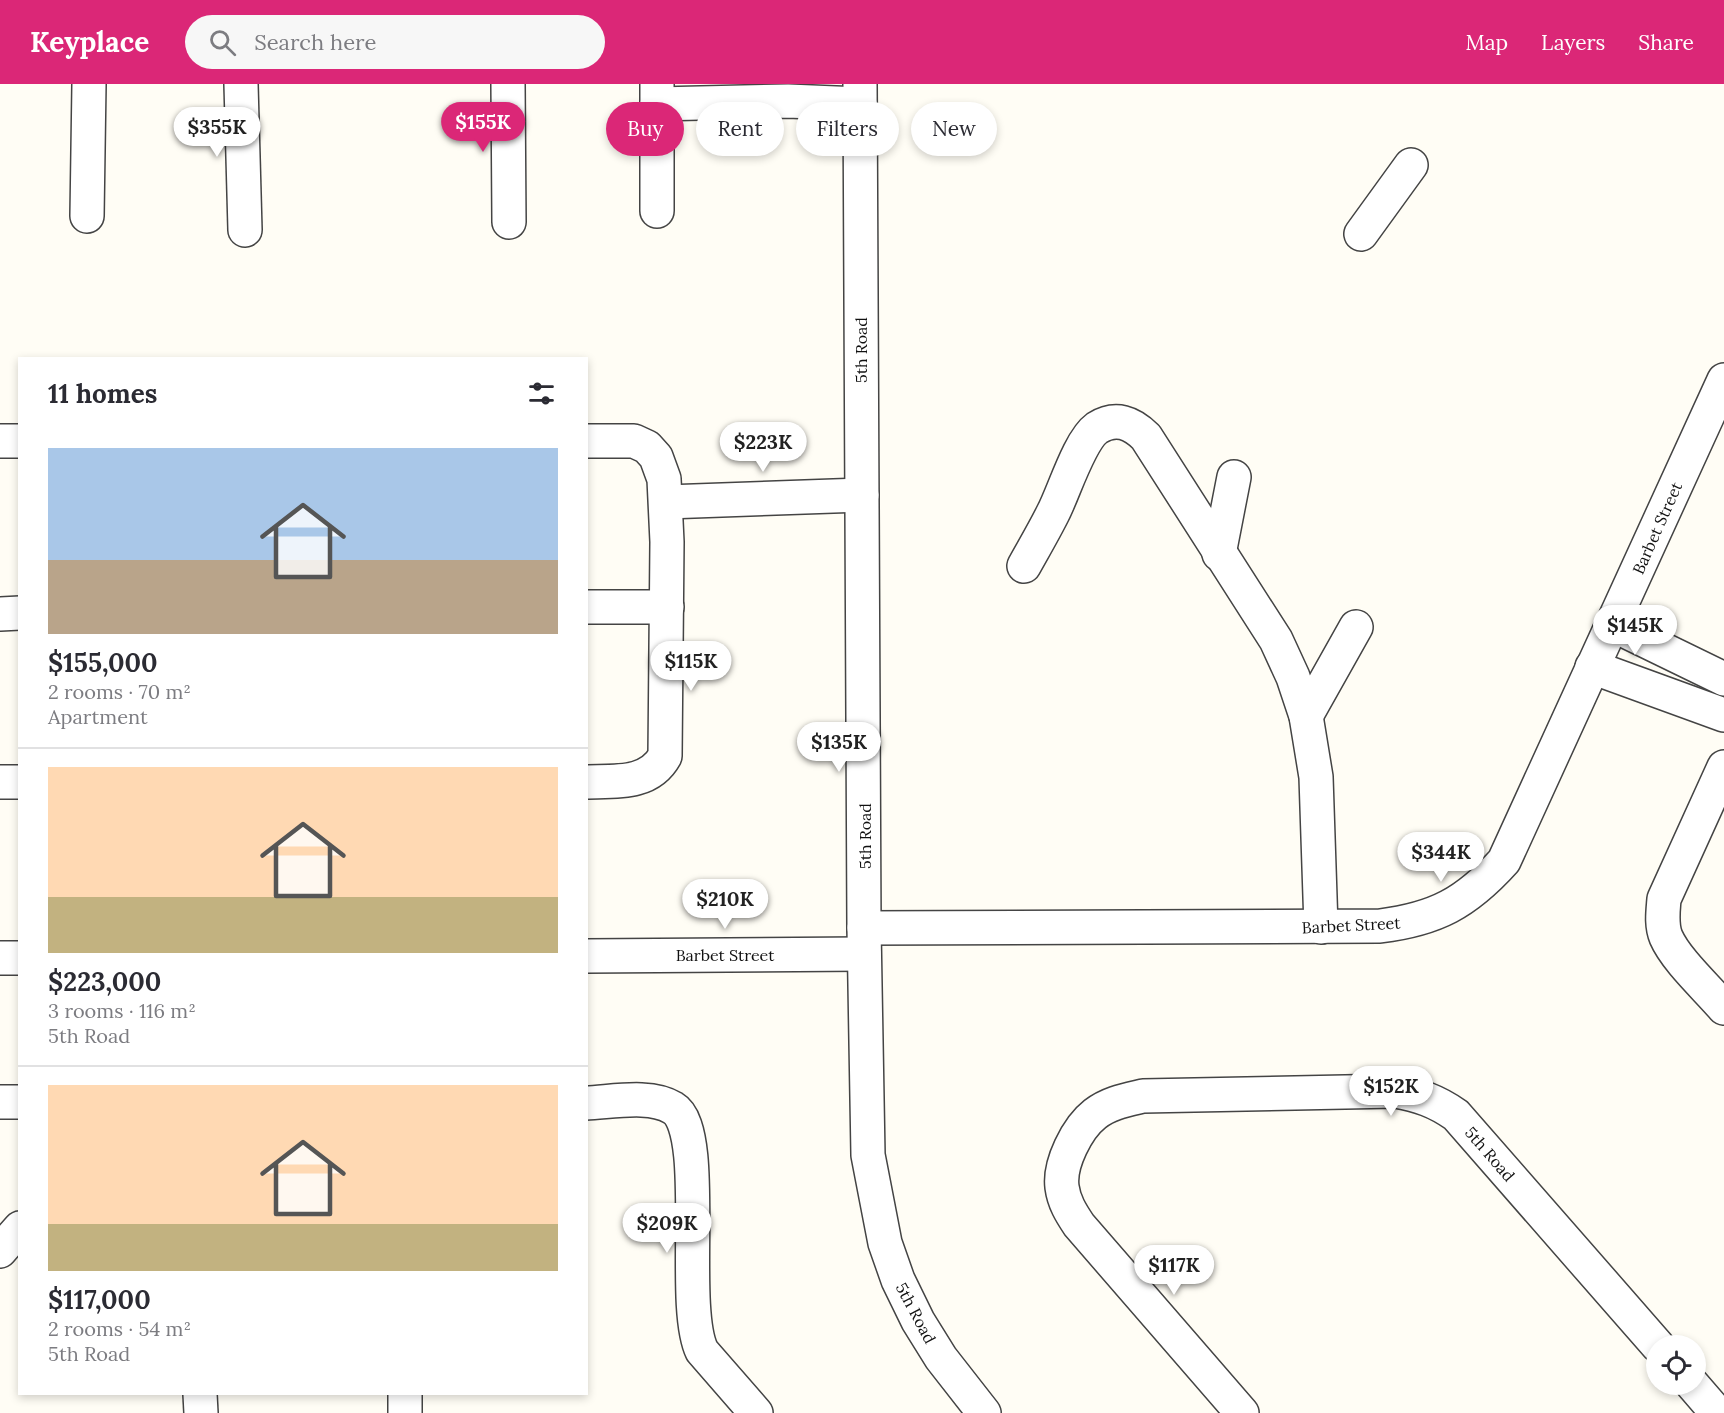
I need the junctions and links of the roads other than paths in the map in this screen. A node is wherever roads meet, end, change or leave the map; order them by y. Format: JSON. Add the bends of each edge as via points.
{"nodes":[{"id":1,"x":89,"y":84,"type":"edge"},
{"id":2,"x":241,"y":84,"type":"edge"},
{"id":3,"x":508,"y":84,"type":"edge"},
{"id":4,"x":657,"y":94,"type":"edge"},
{"id":5,"x":860,"y":94,"type":"edge"},
{"id":6,"x":1411,"y":165,"type":"dead end"},
{"id":7,"x":657,"y":211,"type":"dead end"},
{"id":8,"x":87,"y":216,"type":"dead end"},
{"id":9,"x":508,"y":222,"type":"dead end"},
{"id":10,"x":245,"y":230,"type":"dead end"},
{"id":11,"x":1361,"y":234,"type":"dead end"},
{"id":12,"x":1724,"y":380,"type":"edge"},
{"id":13,"x":0,"y":441,"type":"edge"},
{"id":14,"x":18,"y":441,"type":"edge"},
{"id":15,"x":588,"y":441,"type":"edge"},
{"id":16,"x":1234,"y":477,"type":"dead end"},
{"id":17,"x":862,"y":495,"type":"junction"},
{"id":18,"x":666,"y":502,"type":"junction"},
{"id":19,"x":1219,"y":554,"type":"junction"},
{"id":20,"x":1024,"y":566,"type":"dead end"},
{"id":21,"x":588,"y":607,"type":"edge"},
{"id":22,"x":667,"y":607,"type":"junction"},
{"id":23,"x":18,"y":613,"type":"edge"},
{"id":24,"x":0,"y":614,"type":"edge"},
{"id":25,"x":1613,"y":625,"type":"junction"},
{"id":26,"x":1356,"y":627,"type":"dead end"},
{"id":27,"x":1592,"y":667,"type":"junction"},
{"id":28,"x":1724,"y":679,"type":"edge"},
{"id":29,"x":1724,"y":715,"type":"edge"},
{"id":30,"x":1306,"y":716,"type":"junction"},
{"id":31,"x":1724,"y":767,"type":"edge"},
{"id":32,"x":0,"y":782,"type":"edge"},
{"id":33,"x":18,"y":782,"type":"edge"},
{"id":34,"x":588,"y":782,"type":"edge"},
{"id":35,"x":1321,"y":927,"type":"junction"},
{"id":36,"x":864,"y":941,"type":"junction"},
{"id":37,"x":588,"y":956,"type":"edge"},
{"id":38,"x":0,"y":958,"type":"edge"},
{"id":39,"x":18,"y":958,"type":"edge"},
{"id":40,"x":1724,"y":1008,"type":"edge"},
{"id":41,"x":0,"y":1102,"type":"edge"},
{"id":42,"x":18,"y":1102,"type":"edge"},
{"id":43,"x":588,"y":1103,"type":"edge"},
{"id":44,"x":1648,"y":1335,"type":"edge"},
{"id":45,"x":200,"y":1395,"type":"edge"},
{"id":46,"x":405,"y":1395,"type":"edge"},
{"id":47,"x":1701,"y":1395,"type":"edge"},
{"id":48,"x":201,"y":1413,"type":"edge"},
{"id":49,"x":405,"y":1413,"type":"edge"},
{"id":50,"x":756,"y":1413,"type":"edge"},
{"id":51,"x":984,"y":1413,"type":"edge"},
{"id":52,"x":1242,"y":1413,"type":"edge"},
{"id":53,"x":1717,"y":1413,"type":"edge"}],
"edges":[{"from":1,"to":8,"type":"street"},
{"from":2,"to":10,"type":"street"},
{"from":3,"to":9,"type":"street"},
{"from":4,"to":5,"type":"street","via":[[788,101]]},
{"from":4,"to":7,"type":"street"},
{"from":5,"to":17,"type":"street","name":"5th Road"},
{"from":6,"to":11,"type":"street"},
{"from":12,"to":25,"type":"street","name":"Barbet Street"},
{"from":13,"to":14,"type":"street"},
{"from":15,"to":18,"type":"street","via":[[634,441],[647,447],[656,457],[664,479]]},
{"from":16,"to":19,"type":"street"},
{"from":17,"to":18,"type":"street"},
{"from":17,"to":36,"type":"street","name":"5th Road"},
{"from":18,"to":22,"type":"street"},
{"from":19,"to":20,"type":"street","via":[[1146,437],[1126,422],[1096,429],[1086,442]]},
{"from":19,"to":30,"type":"street","via":[[1276,640]]},
{"from":21,"to":22,"type":"street"},
{"from":22,"to":34,"type":"street","via":[[665,756],[650,775],[639,779]]},
{"from":23,"to":24,"type":"street"},
{"from":25,"to":27,"type":"street","name":"Barbet Street"},
{"from":25,"to":28,"type":"street"},
{"from":26,"to":30,"type":"street"},
{"from":27,"to":29,"type":"street"},
{"from":27,"to":35,"type":"street","name":"Barbet Street","via":[[1504,861],[1488,879],[1453,906],[1431,916],[1380,926]]},
{"from":30,"to":35,"type":"street","via":[[1316,777]]},
{"from":31,"to":40,"type":"street","via":[[1664,899],[1662,917],[1666,937],[1676,952]]},
{"from":32,"to":33,"type":"street"},
{"from":35,"to":36,"type":"street","name":"Barbet Street"},
{"from":36,"to":37,"type":"street","name":"Barbet Street"},
{"from":36,"to":51,"type":"street","name":"5th Road","via":[[868,1155],[885,1243],[918,1321]]},
{"from":38,"to":39,"type":"street"},
{"from":41,"to":42,"type":"street"},
{"from":43,"to":50,"type":"street","via":[[662,1103],[684,1118],[691,1151],[696,1339]]},
{"from":44,"to":52,"type":"street","name":"5th Road","via":[[1456,1115],[1439,1103],[1395,1091],[1143,1096],[1118,1101],[1095,1114],[1078,1134],[1064,1166],[1062,1186],[1067,1207]]},
{"from":45,"to":48,"type":"street"},
{"from":46,"to":49,"type":"street"},
{"from":47,"to":53,"type":"street"}]}
